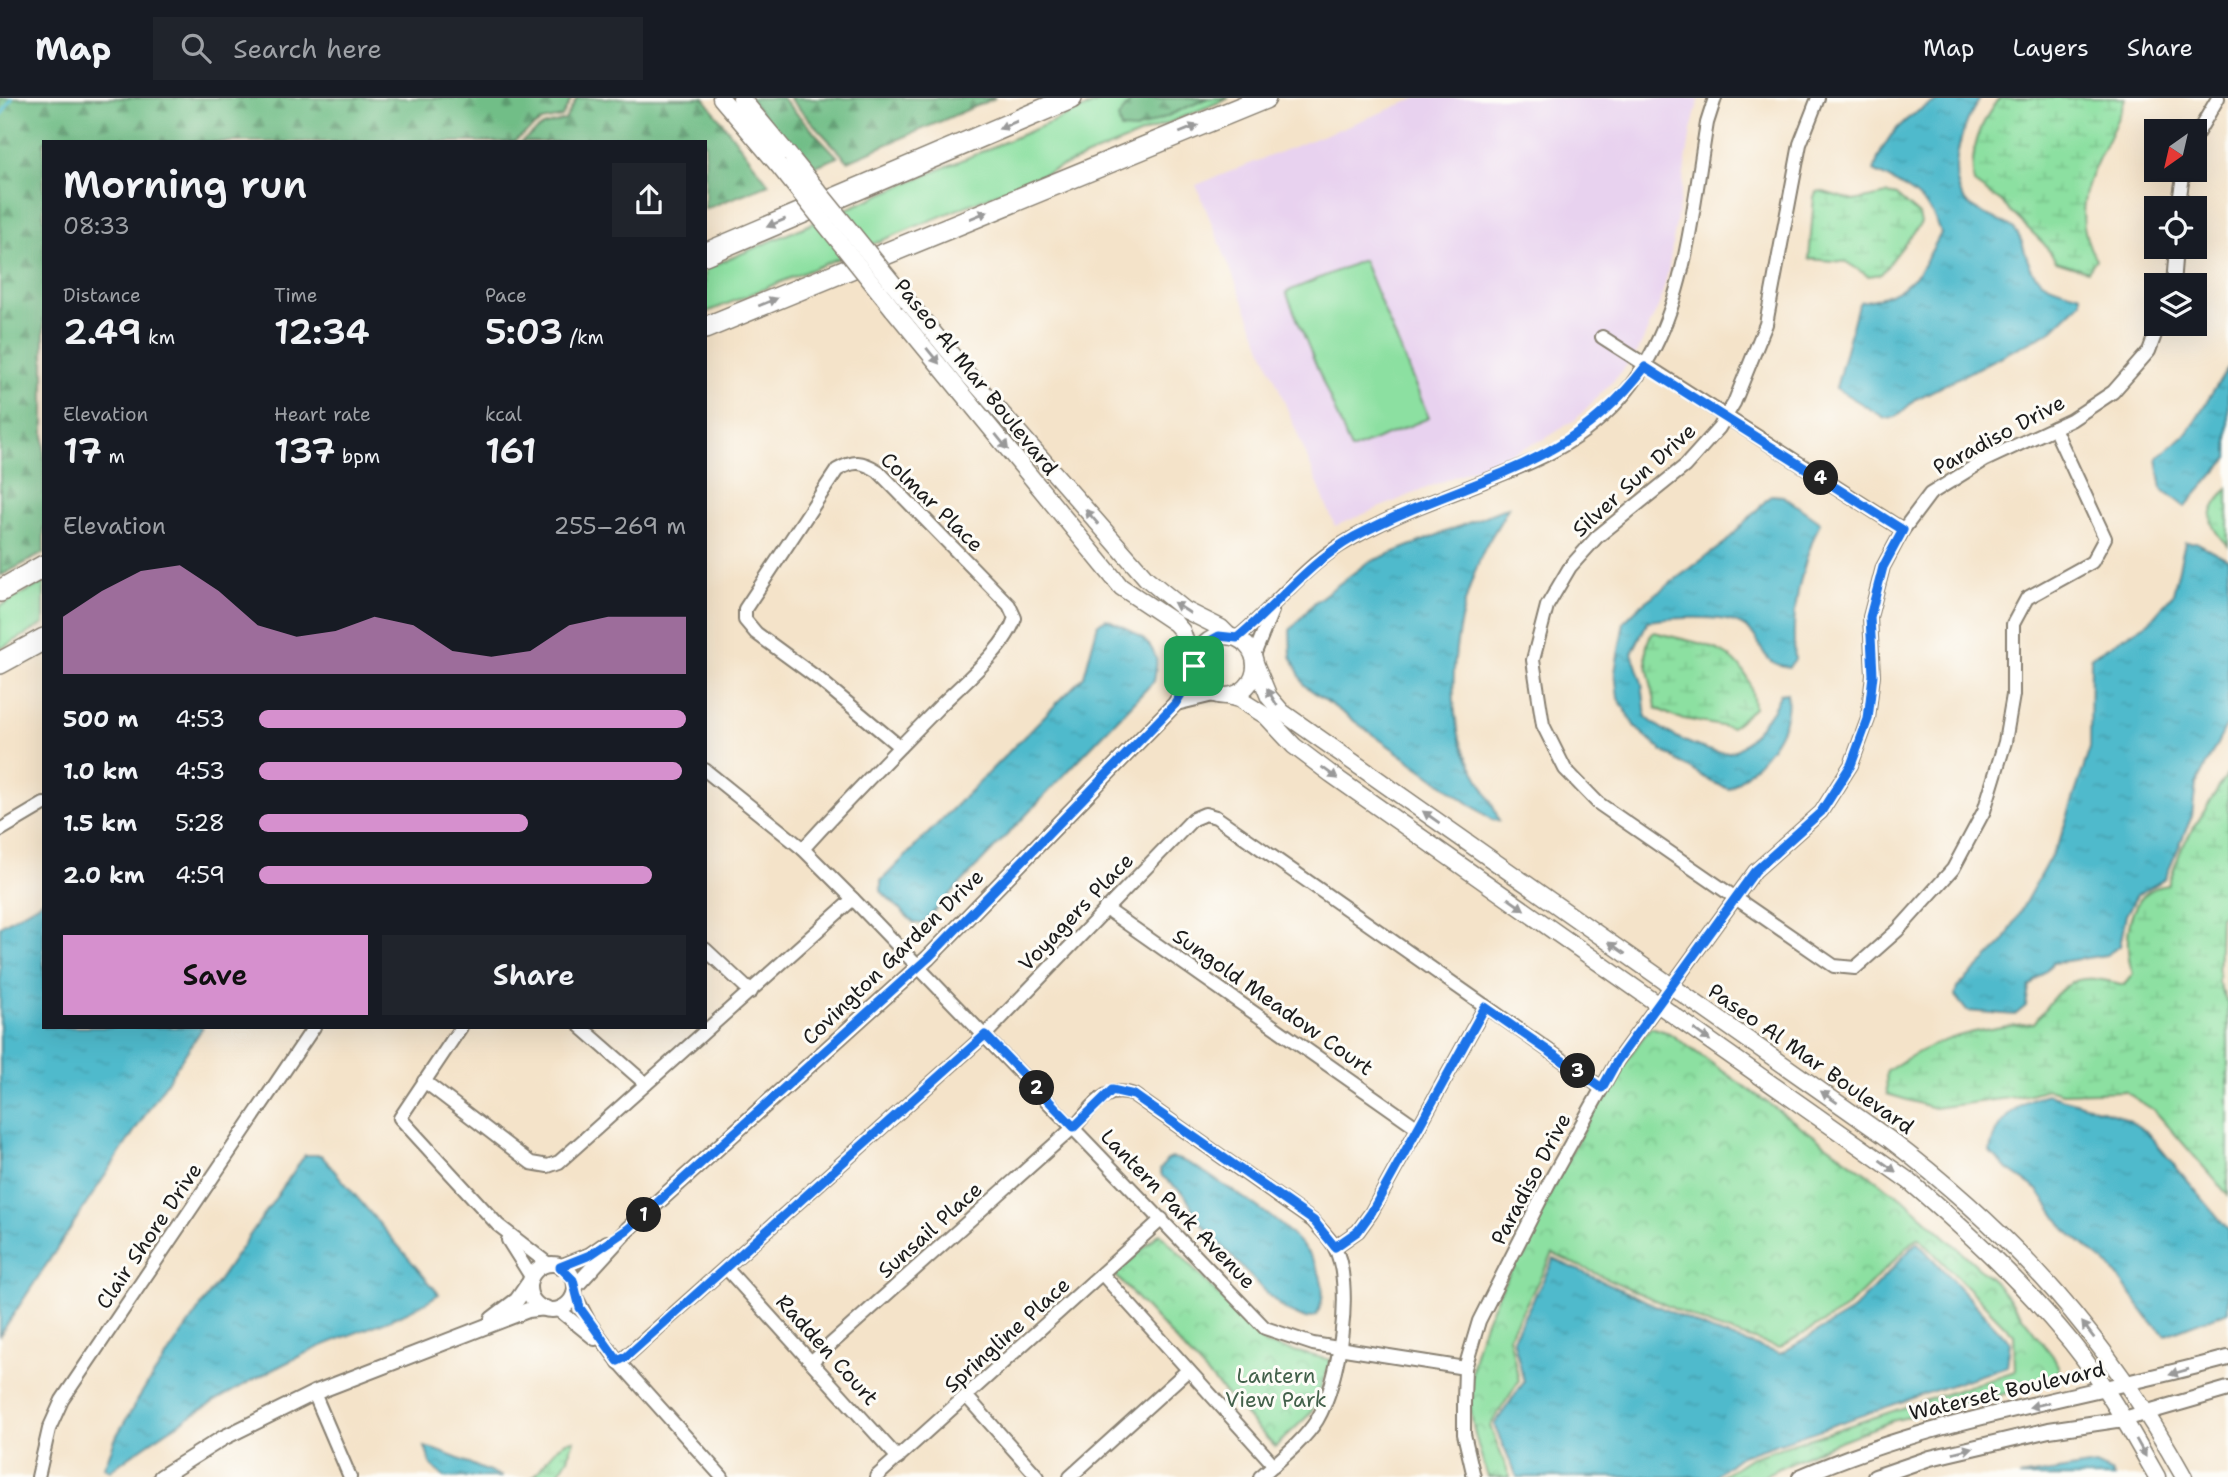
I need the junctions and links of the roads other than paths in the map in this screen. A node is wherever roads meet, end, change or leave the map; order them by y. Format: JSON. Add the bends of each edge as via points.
{"nodes":[{"id":1,"x":1071,"y":98,"type":"edge"},
{"id":2,"x":1265,"y":98,"type":"edge"},
{"id":3,"x":1714,"y":98,"type":"edge"},
{"id":4,"x":1818,"y":98,"type":"edge"},
{"id":5,"x":2218,"y":98,"type":"edge"},
{"id":6,"x":730,"y":101,"type":"edge"},
{"id":7,"x":2206,"y":119,"type":"edge"},
{"id":8,"x":707,"y":253,"type":"edge"},
{"id":9,"x":707,"y":327,"type":"edge"},
{"id":10,"x":2155,"y":336,"type":"edge"},
{"id":11,"x":1602,"y":337,"type":"dead end"},
{"id":12,"x":1645,"y":367,"type":"junction"},
{"id":13,"x":1726,"y":418,"type":"junction"},
{"id":14,"x":2054,"y":428,"type":"junction"},
{"id":15,"x":1903,"y":530,"type":"junction"},
{"id":16,"x":42,"y":567,"type":"edge"},
{"id":17,"x":0,"y":591,"type":"edge"},
{"id":18,"x":1277,"y":602,"type":"junction"},
{"id":19,"x":1233,"y":637,"type":"junction"},
{"id":20,"x":42,"y":640,"type":"edge"},
{"id":21,"x":1254,"y":659,"type":"junction"},
{"id":22,"x":0,"y":663,"type":"edge"},
{"id":23,"x":1195,"y":669,"type":"junction"},
{"id":24,"x":1220,"y":695,"type":"junction"},
{"id":25,"x":1175,"y":704,"type":"junction"},
{"id":26,"x":900,"y":747,"type":"junction"},
{"id":27,"x":707,"y":771,"type":"edge"},
{"id":28,"x":42,"y":805,"type":"edge"},
{"id":29,"x":0,"y":830,"type":"edge"},
{"id":30,"x":803,"y":849,"type":"junction"},
{"id":31,"x":1737,"y":898,"type":"junction"},
{"id":32,"x":853,"y":899,"type":"junction"},
{"id":33,"x":1105,"y":908,"type":"junction"},
{"id":34,"x":707,"y":951,"type":"edge"},
{"id":35,"x":919,"y":966,"type":"junction"},
{"id":36,"x":1673,"y":988,"type":"junction"},
{"id":37,"x":751,"y":992,"type":"junction"},
{"id":38,"x":1660,"y":1005,"type":"junction"},
{"id":39,"x":1485,"y":1007,"type":"junction"},
{"id":40,"x":313,"y":1029,"type":"edge"},
{"id":41,"x":460,"y":1029,"type":"edge"},
{"id":42,"x":583,"y":1029,"type":"edge"},
{"id":43,"x":985,"y":1035,"type":"junction"},
{"id":44,"x":424,"y":1081,"type":"junction"},
{"id":45,"x":646,"y":1084,"type":"junction"},
{"id":46,"x":1602,"y":1088,"type":"junction"},
{"id":47,"x":1074,"y":1127,"type":"junction"},
{"id":48,"x":1418,"y":1128,"type":"junction"},
{"id":49,"x":1162,"y":1219,"type":"junction"},
{"id":50,"x":498,"y":1225,"type":"junction"},
{"id":51,"x":628,"y":1229,"type":"junction"},
{"id":52,"x":1335,"y":1247,"type":"junction"},
{"id":53,"x":553,"y":1265,"type":"junction"},
{"id":54,"x":726,"y":1268,"type":"junction"},
{"id":55,"x":1103,"y":1275,"type":"junction"},
{"id":56,"x":529,"y":1279,"type":"junction"},
{"id":57,"x":575,"y":1291,"type":"junction"},
{"id":58,"x":552,"y":1309,"type":"junction"},
{"id":59,"x":474,"y":1332,"type":"junction"},
{"id":60,"x":1339,"y":1349,"type":"junction"},
{"id":61,"x":615,"y":1358,"type":"junction"},
{"id":62,"x":2228,"y":1358,"type":"edge"},
{"id":63,"x":812,"y":1360,"type":"junction"},
{"id":64,"x":1465,"y":1368,"type":"junction"},
{"id":65,"x":1188,"y":1370,"type":"junction"},
{"id":66,"x":2129,"y":1384,"type":"junction"},
{"id":67,"x":2104,"y":1388,"type":"junction"},
{"id":68,"x":2228,"y":1389,"type":"edge"},
{"id":69,"x":314,"y":1392,"type":"junction"},
{"id":70,"x":967,"y":1397,"type":"junction"},
{"id":71,"x":2148,"y":1412,"type":"junction"},
{"id":72,"x":2124,"y":1419,"type":"junction"},
{"id":73,"x":898,"y":1458,"type":"junction"},
{"id":74,"x":1274,"y":1465,"type":"junction"},
{"id":75,"x":38,"y":1477,"type":"edge"},
{"id":76,"x":161,"y":1477,"type":"edge"},
{"id":77,"x":350,"y":1477,"type":"edge"},
{"id":78,"x":722,"y":1477,"type":"edge"},
{"id":79,"x":876,"y":1477,"type":"edge"},
{"id":80,"x":1038,"y":1477,"type":"edge"},
{"id":81,"x":1070,"y":1477,"type":"edge"},
{"id":82,"x":1260,"y":1477,"type":"edge"},
{"id":83,"x":1474,"y":1477,"type":"edge"},
{"id":84,"x":1800,"y":1477,"type":"edge"},
{"id":85,"x":1875,"y":1477,"type":"edge"},
{"id":86,"x":2157,"y":1477,"type":"edge"},
{"id":87,"x":2184,"y":1477,"type":"edge"}],
"edges":[{"from":1,"to":8,"type":"highway","one_way":true},
{"from":9,"to":2,"type":"highway","one_way":true},
{"from":3,"to":12,"type":"street","via":[[1683,274],[1669,319]]},
{"from":4,"to":13,"type":"street","name":"Silver Sun Drive","via":[[1800,144],[1766,324]]},
{"from":5,"to":7,"type":"street"},
{"from":19,"to":6,"type":"main road","name":"Paseo Al Mar Boulevard","one_way":true,"bridge":true,"via":[[1179,606],[1146,578],[776,140]]},
{"from":6,"to":23,"type":"main road","name":"Paseo Al Mar Boulevard","one_way":true,"bridge":true,"via":[[1121,587],[1166,615],[1182,631]]},
{"from":10,"to":14,"type":"street","name":"Paradiso Drive","via":[[2149,351],[2113,391]]},
{"from":11,"to":12,"type":"street"},
{"from":12,"to":13,"type":"street"},
{"from":12,"to":18,"type":"street","via":[[1613,405],[1574,438],[1534,461],[1355,537],[1306,571]]},
{"from":13,"to":15,"type":"street"},
{"from":13,"to":31,"type":"street","name":"Silver Sun Drive","via":[[1685,466],[1597,537],[1570,566],[1547,606],[1533,660],[1543,724],[1565,769],[1598,803]]},
{"from":14,"to":15,"type":"street","name":"Paradiso Drive","via":[[1985,460],[1930,494]]},
{"from":14,"to":31,"type":"street","name":"Silver Sun Drive","via":[[2105,538],[2092,562],[2027,598],[2013,624],[2013,695],[2005,743],[1984,811],[1953,869],[1898,930],[1855,968],[1834,966]]},
{"from":15,"to":31,"type":"street","name":"Paradiso Drive","via":[[1883,567],[1870,617],[1873,675],[1868,719],[1851,765],[1821,812],[1755,871]]},
{"from":16,"to":17,"type":"highway"},
{"from":18,"to":19,"type":"street"},
{"from":18,"to":21,"type":"street"},
{"from":19,"to":21,"type":"main road"},
{"from":19,"to":23,"type":"main road","via":[[1219,636],[1205,643],[1196,655]]},
{"from":20,"to":22,"type":"highway"},
{"from":21,"to":24,"type":"main road","via":[[1249,686]]},
{"from":36,"to":21,"type":"main road","name":"Paseo Al Mar Boulevard","one_way":true,"via":[[1282,712],[1269,697]]},
{"from":23,"to":24,"type":"main road","via":[[1201,685]]},
{"from":23,"to":25,"type":"street","name":"Covington Garden Drive"},
{"from":24,"to":25,"type":"street","name":"Covington Garden Drive","via":[[1200,694]]},
{"from":24,"to":38,"type":"main road","name":"Paseo Al Mar Boulevard","one_way":true,"via":[[1251,706],[1331,774]]},
{"from":25,"to":35,"type":"street","name":"Covington Garden Drive"},
{"from":26,"to":26,"type":"street","name":"Colmar Place","via":[[1010,633],[1015,618],[1009,605],[878,471],[863,462],[851,462],[837,470],[745,609],[745,620]]},
{"from":26,"to":30,"type":"street","name":"Colmar Place"},
{"from":27,"to":30,"type":"street","name":"Lantern Park Avenue"},
{"from":28,"to":29,"type":"street"},
{"from":30,"to":32,"type":"street","name":"Lantern Park Avenue"},
{"from":31,"to":36,"type":"street","name":"Paradiso Drive"},
{"from":32,"to":35,"type":"street","name":"Lantern Park Avenue"},
{"from":32,"to":37,"type":"street"},
{"from":33,"to":39,"type":"street","name":"Voyagers Place","via":[[1193,819],[1205,814],[1216,817]]},
{"from":33,"to":43,"type":"street","name":"Voyagers Place"},
{"from":33,"to":48,"type":"street","name":"Sungold Meadow Court"},
{"from":34,"to":37,"type":"street"},
{"from":35,"to":43,"type":"street","name":"Lantern Park Avenue"},
{"from":35,"to":51,"type":"street","name":"Covington Garden Drive"},
{"from":36,"to":38,"type":"street","name":"Paradiso Drive"},
{"from":66,"to":36,"type":"main road","name":"Paseo Al Mar Boulevard","one_way":true,"via":[[2078,1317],[1972,1206],[1889,1139]]},
{"from":37,"to":45,"type":"street"},
{"from":38,"to":46,"type":"street","name":"Paradiso Drive"},
{"from":38,"to":67,"type":"main road","name":"Paseo Al Mar Boulevard","one_way":true,"via":[[1890,1167],[1951,1217],[2036,1302]]},
{"from":39,"to":46,"type":"street","name":"Voyagers Place"},
{"from":39,"to":48,"type":"street"},
{"from":40,"to":75,"type":"street","name":"Clair Shore Drive","via":[[68,1390],[52,1420]]},
{"from":41,"to":44,"type":"street"},
{"from":42,"to":45,"type":"street"},
{"from":43,"to":47,"type":"street","name":"Lantern Park Avenue"},
{"from":43,"to":54,"type":"street","name":"Voyagers Place"},
{"from":44,"to":45,"type":"street","via":[[539,1166],[559,1161]]},
{"from":44,"to":50,"type":"street","via":[[400,1118]]},
{"from":46,"to":64,"type":"street","name":"Paradiso Drive","via":[[1479,1321]]},
{"from":47,"to":49,"type":"street","name":"Lantern Park Avenue"},
{"from":47,"to":52,"type":"street","name":"Sunsail Place","via":[[1112,1090],[1134,1095],[1314,1221]]},
{"from":47,"to":63,"type":"street","name":"Sunsail Place"},
{"from":48,"to":52,"type":"street","via":[[1371,1213],[1358,1231]]},
{"from":49,"to":55,"type":"street","name":"Springline Place"},
{"from":49,"to":60,"type":"street","name":"Lantern Park Avenue","via":[[1265,1328]]},
{"from":50,"to":53,"type":"street"},
{"from":50,"to":56,"type":"street"},
{"from":51,"to":53,"type":"street","name":"Covington Garden Drive","via":[[590,1255]]},
{"from":51,"to":57,"type":"street","name":"Covington Garden Drive"},
{"from":52,"to":60,"type":"street","via":[[1344,1300]]},
{"from":53,"to":56,"type":"street","name":"Covington Garden Drive"},
{"from":53,"to":57,"type":"street","via":[[570,1275]]},
{"from":54,"to":61,"type":"street","name":"Voyagers Place"},
{"from":54,"to":63,"type":"street","name":"Radden Court"},
{"from":55,"to":65,"type":"street"},
{"from":55,"to":70,"type":"street","name":"Springline Place"},
{"from":56,"to":58,"type":"street","via":[[534,1298]]},
{"from":56,"to":59,"type":"street","name":"Covington Garden Drive","via":[[517,1300]]},
{"from":57,"to":58,"type":"street","name":"Covington Garden Drive","via":[[569,1304]]},
{"from":57,"to":61,"type":"street"},
{"from":58,"to":59,"type":"street","name":"Covington Garden Drive","via":[[528,1310]]},
{"from":58,"to":61,"type":"street"},
{"from":59,"to":69,"type":"street","name":"Covington Garden Drive"},
{"from":60,"to":64,"type":"street","name":"Lantern Park Avenue"},
{"from":60,"to":74,"type":"street","via":[[1331,1387],[1317,1420]]},
{"from":61,"to":78,"type":"street"},
{"from":62,"to":66,"type":"street","name":"Waterset Boulevard","one_way":true},
{"from":63,"to":73,"type":"street","name":"Radden Court"},
{"from":64,"to":83,"type":"street","name":"Paradiso Drive","via":[[1464,1434]]},
{"from":65,"to":74,"type":"street"},
{"from":65,"to":81,"type":"street"},
{"from":66,"to":67,"type":"street","name":"Waterset Boulevard"},
{"from":66,"to":71,"type":"main road","name":"Paseo Al Mar Boulevard"},
{"from":67,"to":72,"type":"main road","name":"Paseo Al Mar Boulevard"},
{"from":67,"to":84,"type":"street","name":"Waterset Boulevard","one_way":true,"via":[[1917,1432]]},
{"from":68,"to":71,"type":"street"},
{"from":69,"to":76,"type":"street","name":"Covington Garden Drive","via":[[223,1438]]},
{"from":69,"to":77,"type":"street"},
{"from":70,"to":73,"type":"street","name":"Springline Place"},
{"from":70,"to":80,"type":"street"},
{"from":71,"to":72,"type":"street"},
{"from":71,"to":87,"type":"main road","name":"Paseo Al Mar Boulevard"},
{"from":85,"to":72,"type":"street","one_way":true,"via":[[1930,1458],[2049,1430]]},
{"from":72,"to":86,"type":"main road","name":"Paseo Al Mar Boulevard","one_way":true},
{"from":73,"to":79,"type":"street","name":"Springline Place"},
{"from":74,"to":82,"type":"street"}]}
